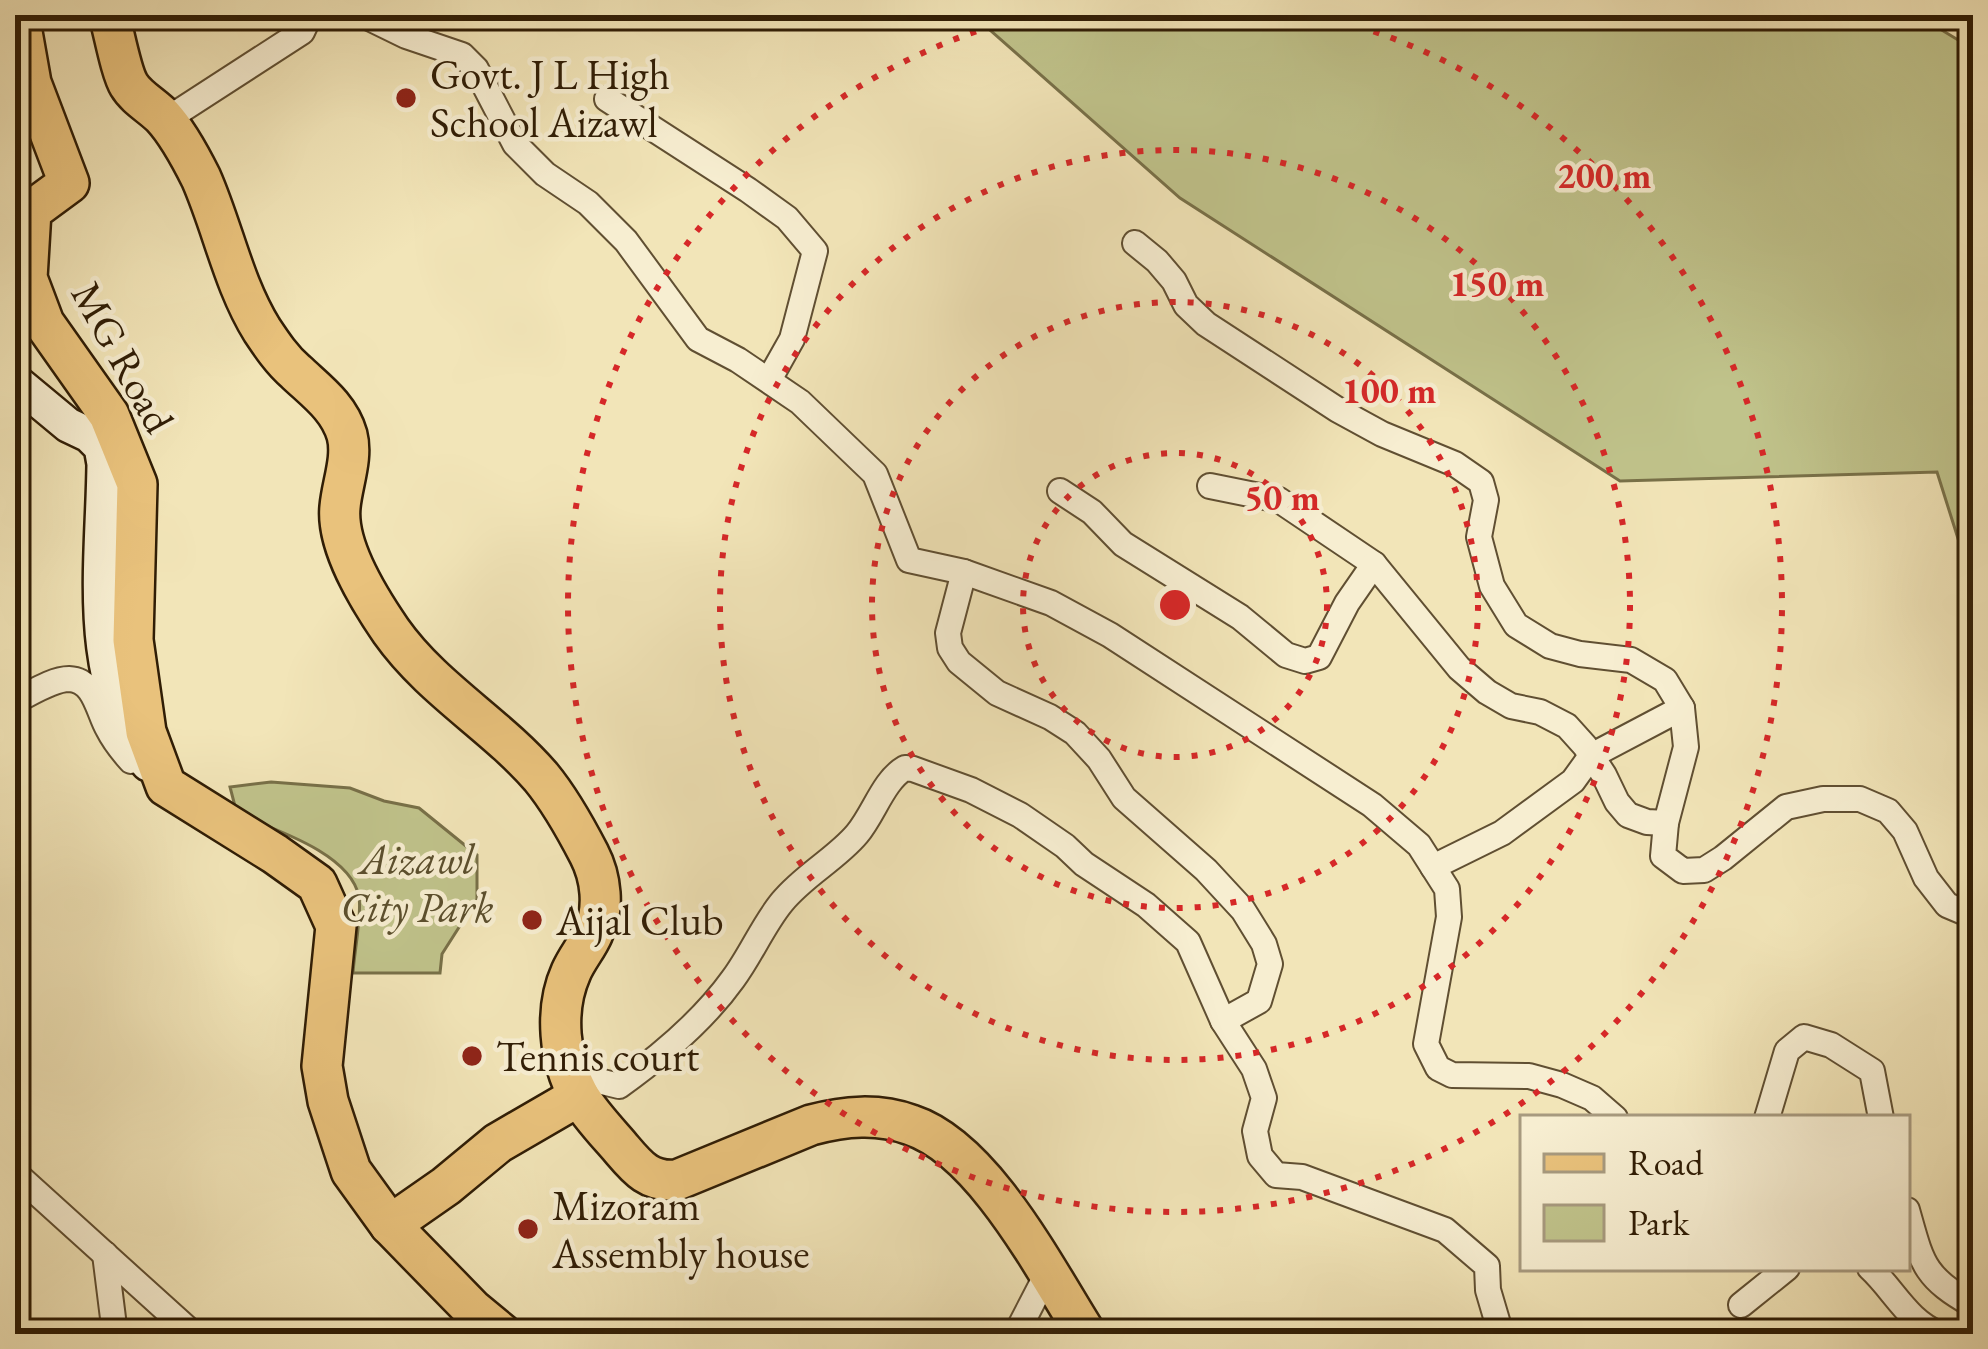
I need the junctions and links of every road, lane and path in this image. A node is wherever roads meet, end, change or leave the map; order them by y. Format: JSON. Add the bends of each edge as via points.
{"nodes":[{"id":1,"x":19,"y":15,"type":"edge"},
{"id":2,"x":109,"y":15,"type":"edge"},
{"id":3,"x":310,"y":15,"type":"edge"},
{"id":4,"x":362,"y":15,"type":"edge"},
{"id":5,"x":607,"y":99,"type":"dead end"},
{"id":6,"x":166,"y":120,"type":"junction"},
{"id":7,"x":1135,"y":243,"type":"dead end"},
{"id":8,"x":15,"y":380,"type":"edge"},
{"id":9,"x":769,"y":380,"type":"junction"},
{"id":10,"x":1210,"y":486,"type":"dead end"},
{"id":11,"x":1060,"y":490,"type":"dead end"},
{"id":12,"x":1374,"y":564,"type":"junction"},
{"id":13,"x":964,"y":572,"type":"junction"},
{"id":14,"x":15,"y":701,"type":"edge"},
{"id":15,"x":1682,"y":708,"type":"junction"},
{"id":16,"x":1591,"y":756,"type":"junction"},
{"id":17,"x":166,"y":786,"type":"junction"},
{"id":18,"x":1666,"y":823,"type":"junction"},
{"id":19,"x":1433,"y":867,"type":"junction"},
{"id":20,"x":1973,"y":916,"type":"edge"},
{"id":21,"x":1223,"y":1021,"type":"junction"},
{"id":22,"x":575,"y":1085,"type":"junction"},
{"id":23,"x":1612,"y":1115,"type":"edge"},
{"id":24,"x":1768,"y":1115,"type":"edge"},
{"id":25,"x":1880,"y":1115,"type":"edge"},
{"id":26,"x":15,"y":1173,"type":"edge"},
{"id":27,"x":1910,"y":1220,"type":"edge"},
{"id":28,"x":390,"y":1225,"type":"junction"},
{"id":29,"x":105,"y":1254,"type":"junction"},
{"id":30,"x":1783,"y":1271,"type":"edge"},
{"id":31,"x":1873,"y":1271,"type":"edge"},
{"id":32,"x":1047,"y":1274,"type":"junction"},
{"id":33,"x":1741,"y":1305,"type":"dead end"},
{"id":34,"x":1973,"y":1305,"type":"edge"},
{"id":35,"x":15,"y":1323,"type":"edge"},
{"id":36,"x":20,"y":1334,"type":"edge"},
{"id":37,"x":115,"y":1334,"type":"edge"},
{"id":38,"x":193,"y":1334,"type":"edge"},
{"id":39,"x":502,"y":1334,"type":"edge"},
{"id":40,"x":1016,"y":1334,"type":"edge"},
{"id":41,"x":1086,"y":1334,"type":"edge"},
{"id":42,"x":1501,"y":1334,"type":"edge"},
{"id":43,"x":1940,"y":1334,"type":"edge"}],
"edges":[{"from":1,"to":17,"type":"main road","name":"MG Road","via":[[32,83],[69,183],[31,212],[27,278],[44,323],[109,415],[136,484],[133,640],[146,732]]},
{"from":2,"to":6,"type":"main road","via":[[129,85]]},
{"from":3,"to":6,"type":"street","via":[[302,32]]},
{"from":4,"to":9,"type":"street","via":[[462,55],[515,143],[626,241],[698,339]]},
{"from":5,"to":9,"type":"street","via":[[787,218],[815,251],[792,339]]},
{"from":6,"to":22,"type":"main road","via":[[199,173],[244,299],[347,435],[338,523],[364,585],[424,671],[538,775],[594,864],[600,911],[562,1002],[561,1038]]},
{"from":7,"to":15,"type":"street","via":[[1206,324],[1338,410],[1481,482],[1479,537],[1492,586],[1516,625],[1550,646],[1631,660],[1665,680]]},
{"from":8,"to":17,"type":"main road","via":[[101,447],[100,601],[111,686],[125,727]]},
{"from":9,"to":13,"type":"street","via":[[875,474],[910,560]]},
{"from":10,"to":12,"type":"street","via":[[1279,500]]},
{"from":11,"to":12,"type":"street","via":[[1123,544],[1304,661],[1318,657]]},
{"from":12,"to":16,"type":"street","via":[[1459,668],[1511,706],[1568,726]]},
{"from":13,"to":19,"type":"street","via":[[1051,603],[1110,635],[1372,805]]},
{"from":13,"to":21,"type":"street","via":[[948,633],[959,662],[997,693],[1075,734],[1124,798],[1243,910],[1264,944],[1270,964],[1259,1001]]},
{"from":14,"to":17,"type":"street","via":[[58,681],[81,683],[123,753]]},
{"from":15,"to":16,"type":"street"},
{"from":15,"to":18,"type":"street","via":[[1687,747]]},
{"from":16,"to":18,"type":"street","via":[[1628,815]]},
{"from":16,"to":19,"type":"street","via":[[1573,781],[1502,833]]},
{"from":17,"to":28,"type":"main road","via":[[317,884],[336,926],[322,1066],[328,1100],[351,1171]]},
{"from":18,"to":20,"type":"street","via":[[1663,856],[1683,871],[1704,870],[1786,807],[1860,799],[1888,811],[1947,905]]},
{"from":19,"to":23,"type":"street","via":[[1447,889],[1449,917],[1426,1044],[1438,1068],[1562,1084]]},
{"from":21,"to":22,"type":"street","via":[[1188,941],[1146,905],[1009,808],[905,768],[854,838],[779,905],[734,979],[673,1044],[619,1086]]},
{"from":21,"to":42,"type":"street","via":[[1264,1098],[1255,1131],[1268,1166],[1445,1230],[1487,1266]]},
{"from":22,"to":28,"type":"main road"},
{"from":22,"to":32,"type":"main road","via":[[636,1166],[663,1182],[832,1120],[915,1126],[977,1173]]},
{"from":24,"to":25,"type":"street","via":[[1787,1051],[1804,1037],[1872,1071]]},
{"from":26,"to":29,"type":"street"},
{"from":27,"to":34,"type":"street","via":[[1923,1264],[1944,1289]]},
{"from":28,"to":39,"type":"main road"},
{"from":29,"to":37,"type":"street"},
{"from":29,"to":38,"type":"street"},
{"from":30,"to":33,"type":"street"},
{"from":31,"to":43,"type":"street","via":[[1908,1313]]},
{"from":32,"to":40,"type":"street"},
{"from":32,"to":41,"type":"main road"},
{"from":35,"to":36,"type":"street"}]}
